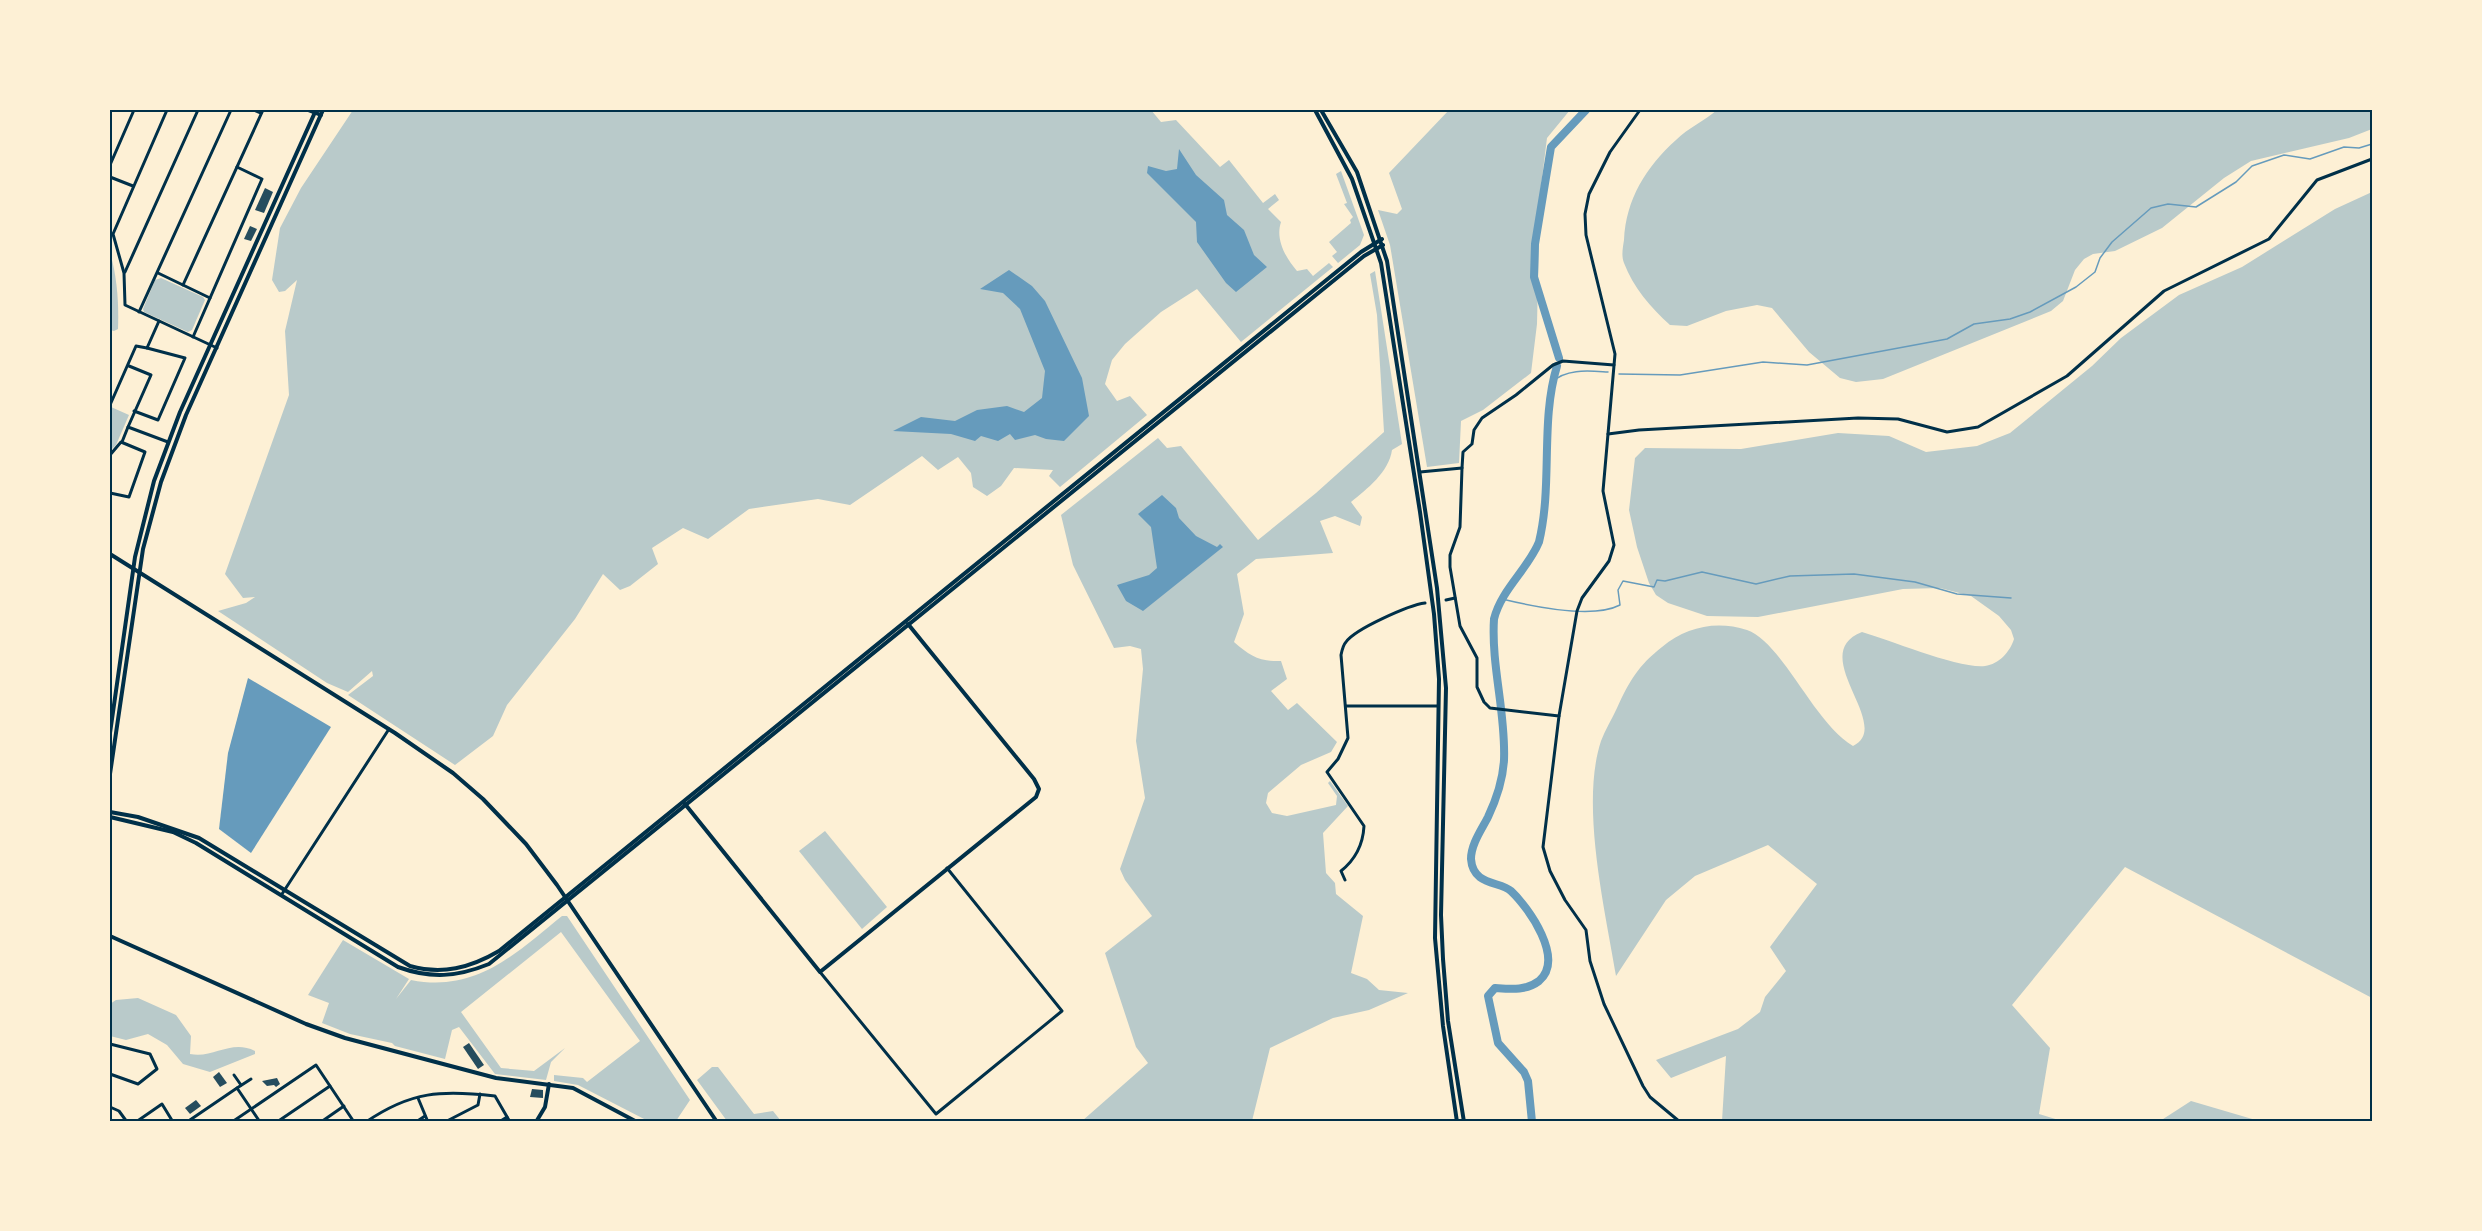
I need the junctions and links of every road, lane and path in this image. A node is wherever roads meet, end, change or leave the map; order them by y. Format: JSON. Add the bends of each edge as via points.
{"nodes":[{"id":1,"x":134,"y":110,"type":"edge"},
{"id":2,"x":167,"y":110,"type":"edge"},
{"id":3,"x":198,"y":110,"type":"edge"},
{"id":4,"x":231,"y":110,"type":"edge"},
{"id":5,"x":254,"y":110,"type":"edge"},
{"id":6,"x":308,"y":110,"type":"edge"},
{"id":7,"x":323,"y":110,"type":"edge"},
{"id":8,"x":1315,"y":110,"type":"edge"},
{"id":9,"x":1322,"y":110,"type":"edge"},
{"id":10,"x":1640,"y":110,"type":"edge"},
{"id":11,"x":262,"y":111,"type":"edge"},
{"id":12,"x":315,"y":111,"type":"edge"},
{"id":13,"x":321,"y":116,"type":"junction"},
{"id":14,"x":2373,"y":159,"type":"edge"},
{"id":15,"x":110,"y":165,"type":"edge"},
{"id":16,"x":237,"y":167,"type":"junction"},
{"id":17,"x":110,"y":177,"type":"edge"},
{"id":18,"x":132,"y":186,"type":"junction"},
{"id":19,"x":1382,"y":239,"type":"junction"},
{"id":20,"x":1374,"y":242,"type":"junction"},
{"id":21,"x":1383,"y":245,"type":"junction"},
{"id":22,"x":1376,"y":248,"type":"junction"},
{"id":23,"x":124,"y":273,"type":"junction"},
{"id":24,"x":157,"y":273,"type":"junction"},
{"id":25,"x":183,"y":285,"type":"junction"},
{"id":26,"x":210,"y":298,"type":"junction"},
{"id":27,"x":139,"y":312,"type":"junction"},
{"id":28,"x":159,"y":321,"type":"junction"},
{"id":29,"x":193,"y":337,"type":"junction"},
{"id":30,"x":210,"y":345,"type":"junction"},
{"id":31,"x":147,"y":348,"type":"junction"},
{"id":32,"x":217,"y":348,"type":"junction"},
{"id":33,"x":1614,"y":365,"type":"junction"},
{"id":34,"x":129,"y":366,"type":"junction"},
{"id":35,"x":110,"y":405,"type":"edge"},
{"id":36,"x":134,"y":411,"type":"junction"},
{"id":37,"x":128,"y":427,"type":"junction"},
{"id":38,"x":1608,"y":434,"type":"junction"},
{"id":39,"x":121,"y":442,"type":"junction"},
{"id":40,"x":168,"y":442,"type":"junction"},
{"id":41,"x":110,"y":455,"type":"edge"},
{"id":42,"x":1462,"y":468,"type":"junction"},
{"id":43,"x":1420,"y":472,"type":"junction"},
{"id":44,"x":110,"y":493,"type":"edge"},
{"id":45,"x":110,"y":554,"type":"edge"},
{"id":46,"x":133,"y":569,"type":"junction"},
{"id":47,"x":139,"y":573,"type":"junction"},
{"id":48,"x":1455,"y":598,"type":"junction"},
{"id":49,"x":1446,"y":600,"type":"dead end"},
{"id":50,"x":1425,"y":603,"type":"dead end"},
{"id":51,"x":907,"y":623,"type":"junction"},
{"id":52,"x":1346,"y":706,"type":"junction"},
{"id":53,"x":1438,"y":706,"type":"junction"},
{"id":54,"x":1559,"y":716,"type":"junction"},
{"id":55,"x":389,"y":729,"type":"junction"},
{"id":56,"x":110,"y":733,"type":"edge"},
{"id":57,"x":110,"y":774,"type":"edge"},
{"id":58,"x":684,"y":803,"type":"junction"},
{"id":59,"x":110,"y":812,"type":"edge"},
{"id":60,"x":110,"y":817,"type":"edge"},
{"id":61,"x":947,"y":868,"type":"junction"},
{"id":62,"x":1345,"y":880,"type":"dead end"},
{"id":63,"x":283,"y":892,"type":"junction"},
{"id":64,"x":564,"y":897,"type":"junction"},
{"id":65,"x":568,"y":902,"type":"junction"},
{"id":66,"x":110,"y":936,"type":"edge"},
{"id":67,"x":820,"y":972,"type":"junction"},
{"id":68,"x":110,"y":1044,"type":"edge"},
{"id":69,"x":110,"y":1074,"type":"edge"},
{"id":70,"x":234,"y":1075,"type":"dead end"},
{"id":71,"x":251,"y":1079,"type":"dead end"},
{"id":72,"x":549,"y":1084,"type":"junction"},
{"id":73,"x":330,"y":1086,"type":"junction"},
{"id":74,"x":239,"y":1087,"type":"junction"},
{"id":75,"x":480,"y":1094,"type":"junction"},
{"id":76,"x":418,"y":1098,"type":"junction"},
{"id":77,"x":344,"y":1106,"type":"junction"},
{"id":78,"x":110,"y":1107,"type":"edge"},
{"id":79,"x":252,"y":1108,"type":"junction"},
{"id":80,"x":425,"y":1116,"type":"junction"},
{"id":81,"x":507,"y":1117,"type":"junction"},
{"id":82,"x":127,"y":1122,"type":"edge"},
{"id":83,"x":136,"y":1122,"type":"edge"},
{"id":84,"x":173,"y":1122,"type":"edge"},
{"id":85,"x":187,"y":1122,"type":"edge"},
{"id":86,"x":232,"y":1122,"type":"edge"},
{"id":87,"x":260,"y":1122,"type":"edge"},
{"id":88,"x":277,"y":1122,"type":"edge"},
{"id":89,"x":321,"y":1122,"type":"edge"},
{"id":90,"x":354,"y":1122,"type":"edge"},
{"id":91,"x":366,"y":1122,"type":"edge"},
{"id":92,"x":416,"y":1122,"type":"edge"},
{"id":93,"x":428,"y":1122,"type":"edge"},
{"id":94,"x":445,"y":1122,"type":"edge"},
{"id":95,"x":499,"y":1122,"type":"edge"},
{"id":96,"x":510,"y":1122,"type":"edge"},
{"id":97,"x":536,"y":1122,"type":"edge"},
{"id":98,"x":637,"y":1122,"type":"edge"},
{"id":99,"x":717,"y":1122,"type":"edge"},
{"id":100,"x":1457,"y":1122,"type":"edge"},
{"id":101,"x":1464,"y":1122,"type":"edge"},
{"id":102,"x":1680,"y":1122,"type":"edge"}],
"edges":[{"from":1,"to":15,"type":"street"},
{"from":2,"to":18,"type":"street"},
{"from":3,"to":23,"type":"street"},
{"from":4,"to":24,"type":"street"},
{"from":5,"to":11,"type":"street"},
{"from":6,"to":12,"type":"street"},
{"from":7,"to":13,"type":"street"},
{"from":8,"to":20,"type":"street","via":[[1347,168]]},
{"from":9,"to":19,"type":"street","via":[[1357,172]]},
{"from":10,"to":33,"type":"street","via":[[1610,152],[1589,195],[1585,214],[1586,235],[1615,354]]},
{"from":11,"to":16,"type":"street"},
{"from":12,"to":13,"type":"street"},
{"from":12,"to":30,"type":"street"},
{"from":13,"to":32,"type":"street"},
{"from":14,"to":38,"type":"street","via":[[2317,180],[2269,239],[2164,291],[2067,376],[1970,430],[1947,432],[1899,419],[1858,418]]},
{"from":16,"to":25,"type":"street"},
{"from":16,"to":26,"type":"street","via":[[262,179]]},
{"from":17,"to":18,"type":"street"},
{"from":18,"to":23,"type":"street","via":[[113,234]]},
{"from":19,"to":20,"type":"street"},
{"from":19,"to":21,"type":"street"},
{"from":20,"to":22,"type":"street"},
{"from":20,"to":51,"type":"street"},
{"from":21,"to":22,"type":"street"},
{"from":21,"to":43,"type":"street"},
{"from":22,"to":51,"type":"street"},
{"from":22,"to":53,"type":"street","via":[[1389,307],[1432,603]]},
{"from":23,"to":27,"type":"street","via":[[125,305]]},
{"from":24,"to":25,"type":"street"},
{"from":24,"to":27,"type":"street"},
{"from":25,"to":26,"type":"street"},
{"from":26,"to":29,"type":"street"},
{"from":27,"to":28,"type":"street"},
{"from":28,"to":29,"type":"street"},
{"from":28,"to":31,"type":"street"},
{"from":29,"to":30,"type":"street"},
{"from":30,"to":32,"type":"street"},
{"from":30,"to":40,"type":"street"},
{"from":31,"to":34,"type":"street","via":[[136,346]]},
{"from":31,"to":36,"type":"street","via":[[185,358],[158,420]]},
{"from":32,"to":47,"type":"street","via":[[171,453]]},
{"from":33,"to":38,"type":"street"},
{"from":33,"to":42,"type":"street","via":[[1563,361],[1549,367],[1480,420],[1472,444],[1463,452]]},
{"from":34,"to":35,"type":"street"},
{"from":34,"to":36,"type":"street","via":[[151,375]]},
{"from":36,"to":37,"type":"street"},
{"from":37,"to":39,"type":"street"},
{"from":37,"to":40,"type":"street"},
{"from":38,"to":54,"type":"street","via":[[1603,491],[1614,549],[1577,611]]},
{"from":39,"to":41,"type":"street"},
{"from":39,"to":44,"type":"street","via":[[145,452],[129,497]]},
{"from":40,"to":46,"type":"street","via":[[144,513]]},
{"from":42,"to":43,"type":"street"},
{"from":42,"to":48,"type":"street","via":[[1460,527],[1450,555]]},
{"from":43,"to":101,"type":"street","via":[[1444,648],[1441,926],[1448,1021]]},
{"from":45,"to":46,"type":"street"},
{"from":46,"to":47,"type":"street"},
{"from":46,"to":56,"type":"street"},
{"from":47,"to":55,"type":"street"},
{"from":47,"to":57,"type":"street"},
{"from":48,"to":49,"type":"street"},
{"from":48,"to":54,"type":"street","via":[[1460,626],[1477,658],[1479,696],[1490,708]]},
{"from":50,"to":52,"type":"street","via":[[1408,607],[1346,641],[1341,655]]},
{"from":51,"to":58,"type":"street"},
{"from":51,"to":61,"type":"street","via":[[1039,789],[1036,797]]},
{"from":52,"to":53,"type":"street"},
{"from":52,"to":62,"type":"street","via":[[1348,738],[1327,772],[1364,826],[1359,850],[1341,871]]},
{"from":53,"to":100,"type":"street","via":[[1435,938]]},
{"from":54,"to":102,"type":"street","via":[[1543,847],[1550,871],[1564,900],[1586,930],[1590,961],[1604,1005],[1643,1086],[1650,1097]]},
{"from":55,"to":63,"type":"street"},
{"from":55,"to":64,"type":"street","via":[[453,773],[483,800],[526,844]]},
{"from":58,"to":64,"type":"street"},
{"from":58,"to":65,"type":"street"},
{"from":58,"to":67,"type":"street"},
{"from":59,"to":63,"type":"street","via":[[138,817],[198,838]]},
{"from":60,"to":63,"type":"street","via":[[188,839]]},
{"from":61,"to":67,"type":"street"},
{"from":61,"to":67,"type":"street","via":[[1062,1011],[936,1114]]},
{"from":63,"to":64,"type":"street","via":[[410,966],[449,971],[499,951]]},
{"from":63,"to":65,"type":"street","via":[[399,967],[438,977],[489,964]]},
{"from":64,"to":65,"type":"street"},
{"from":65,"to":99,"type":"street"},
{"from":66,"to":72,"type":"street","via":[[345,1038],[467,1071]]},
{"from":68,"to":69,"type":"street","via":[[150,1054],[157,1069],[138,1084]]},
{"from":70,"to":74,"type":"street"},
{"from":71,"to":74,"type":"street"},
{"from":72,"to":97,"type":"street","via":[[545,1107]]},
{"from":72,"to":98,"type":"street","via":[[573,1088]]},
{"from":73,"to":77,"type":"street"},
{"from":73,"to":79,"type":"street","via":[[316,1065]]},
{"from":73,"to":88,"type":"street"},
{"from":74,"to":79,"type":"street"},
{"from":74,"to":85,"type":"street"},
{"from":75,"to":76,"type":"street","via":[[448,1091]]},
{"from":75,"to":81,"type":"street","via":[[495,1096]]},
{"from":75,"to":94,"type":"street","via":[[478,1105]]},
{"from":76,"to":80,"type":"street"},
{"from":76,"to":91,"type":"street","via":[[401,1100]]},
{"from":77,"to":89,"type":"street"},
{"from":77,"to":90,"type":"street"},
{"from":78,"to":82,"type":"street"},
{"from":79,"to":86,"type":"street"},
{"from":79,"to":87,"type":"street"},
{"from":80,"to":92,"type":"street"},
{"from":80,"to":93,"type":"street"},
{"from":81,"to":95,"type":"street"},
{"from":81,"to":96,"type":"street"},
{"from":83,"to":84,"type":"street","via":[[162,1104]]}]}
